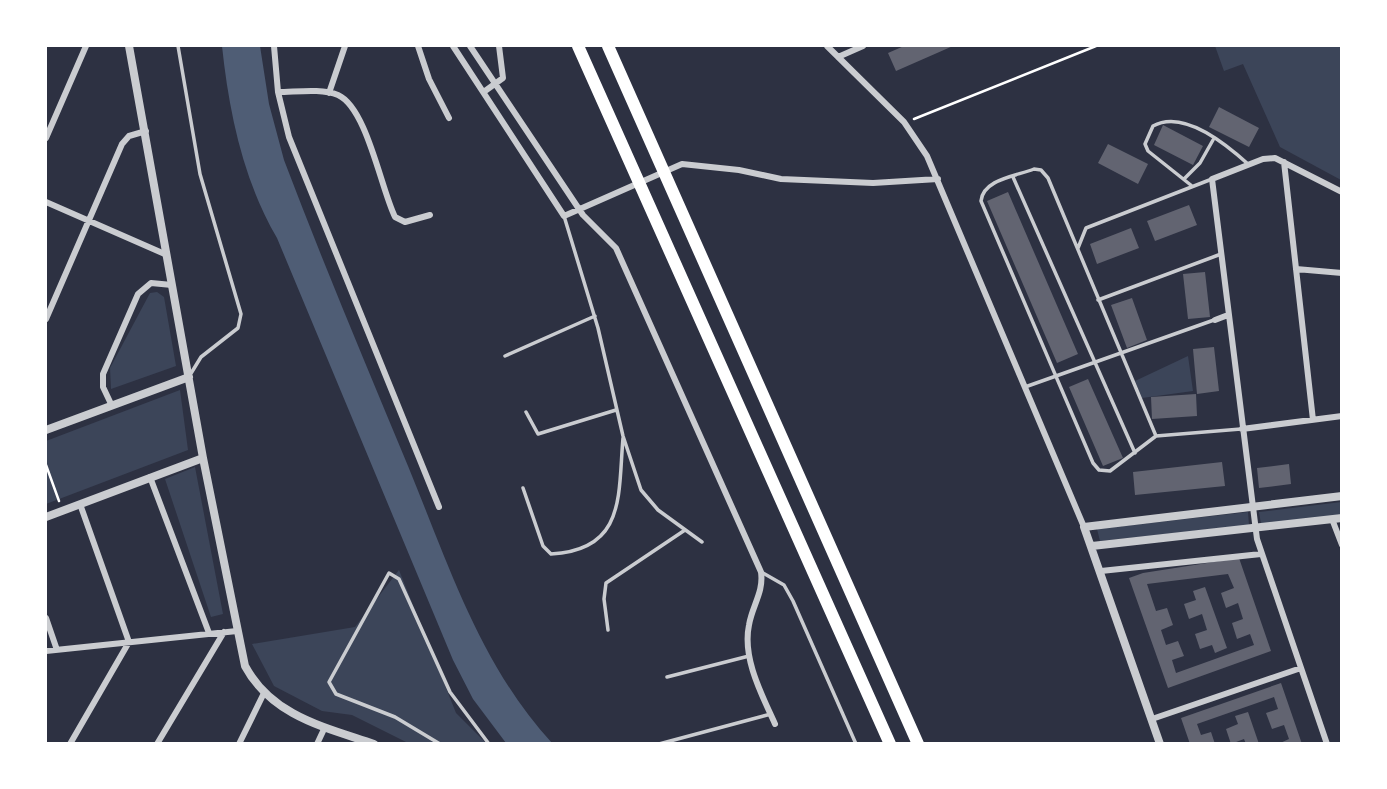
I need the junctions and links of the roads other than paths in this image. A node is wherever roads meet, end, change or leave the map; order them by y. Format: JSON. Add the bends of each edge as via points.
{"nodes":[{"id":1,"x":86,"y":46,"type":"edge"},
{"id":2,"x":129,"y":46,"type":"edge"},
{"id":3,"x":178,"y":46,"type":"edge"},
{"id":4,"x":274,"y":46,"type":"edge"},
{"id":5,"x":345,"y":46,"type":"edge"},
{"id":6,"x":418,"y":46,"type":"edge"},
{"id":7,"x":453,"y":46,"type":"edge"},
{"id":8,"x":470,"y":46,"type":"edge"},
{"id":9,"x":499,"y":46,"type":"edge"},
{"id":10,"x":578,"y":46,"type":"edge"},
{"id":11,"x":608,"y":46,"type":"edge"},
{"id":12,"x":827,"y":46,"type":"edge"},
{"id":13,"x":863,"y":46,"type":"edge"},
{"id":14,"x":838,"y":57,"type":"junction"},
{"id":15,"x":495,"y":84,"type":"junction"},
{"id":16,"x":485,"y":91,"type":"junction"},
{"id":17,"x":278,"y":92,"type":"junction"},
{"id":18,"x":330,"y":93,"type":"junction"},
{"id":19,"x":449,"y":118,"type":"dead end"},
{"id":20,"x":146,"y":131,"type":"junction"},
{"id":21,"x":46,"y":138,"type":"edge"},
{"id":22,"x":1213,"y":140,"type":"junction"},
{"id":23,"x":1284,"y":162,"type":"junction"},
{"id":24,"x":1248,"y":164,"type":"junction"},
{"id":25,"x":1013,"y":177,"type":"junction"},
{"id":26,"x":939,"y":179,"type":"junction"},
{"id":27,"x":1184,"y":179,"type":"junction"},
{"id":28,"x":1212,"y":179,"type":"junction"},
{"id":29,"x":1192,"y":186,"type":"junction"},
{"id":30,"x":1342,"y":192,"type":"edge"},
{"id":31,"x":46,"y":202,"type":"edge"},
{"id":32,"x":579,"y":209,"type":"junction"},
{"id":33,"x":430,"y":215,"type":"dead end"},
{"id":34,"x":564,"y":216,"type":"junction"},
{"id":35,"x":89,"y":221,"type":"junction"},
{"id":36,"x":1078,"y":250,"type":"junction"},
{"id":37,"x":1221,"y":254,"type":"junction"},
{"id":38,"x":167,"y":255,"type":"junction"},
{"id":39,"x":1296,"y":269,"type":"junction"},
{"id":40,"x":1342,"y":274,"type":"edge"},
{"id":41,"x":172,"y":285,"type":"junction"},
{"id":42,"x":1098,"y":300,"type":"junction"},
{"id":43,"x":595,"y":316,"type":"junction"},
{"id":44,"x":1228,"y":316,"type":"junction"},
{"id":45,"x":46,"y":319,"type":"edge"},
{"id":46,"x":1215,"y":320,"type":"joint"},
{"id":47,"x":1120,"y":353,"type":"junction"},
{"id":48,"x":505,"y":356,"type":"dead end"},
{"id":49,"x":1094,"y":362,"type":"junction"},
{"id":50,"x":1054,"y":376,"type":"junction"},
{"id":51,"x":189,"y":377,"type":"junction"},
{"id":52,"x":1025,"y":387,"type":"junction"},
{"id":53,"x":112,"y":405,"type":"junction"},
{"id":54,"x":616,"y":410,"type":"junction"},
{"id":55,"x":526,"y":412,"type":"dead end"},
{"id":56,"x":1342,"y":416,"type":"edge"},
{"id":57,"x":1313,"y":420,"type":"junction"},
{"id":58,"x":1242,"y":429,"type":"junction"},
{"id":59,"x":46,"y":430,"type":"edge"},
{"id":60,"x":623,"y":436,"type":"junction"},
{"id":61,"x":1156,"y":436,"type":"junction"},
{"id":62,"x":1135,"y":454,"type":"junction"},
{"id":63,"x":202,"y":458,"type":"junction"},
{"id":64,"x":150,"y":477,"type":"junction"},
{"id":65,"x":523,"y":488,"type":"dead end"},
{"id":66,"x":1342,"y":496,"type":"edge"},
{"id":67,"x":80,"y":503,"type":"junction"},
{"id":68,"x":439,"y":507,"type":"dead end"},
{"id":69,"x":1252,"y":508,"type":"junction"},
{"id":70,"x":46,"y":517,"type":"edge"},
{"id":71,"x":1337,"y":519,"type":"edge"},
{"id":72,"x":1084,"y":527,"type":"junction"},
{"id":73,"x":1255,"y":528,"type":"junction"},
{"id":74,"x":685,"y":530,"type":"junction"},
{"id":75,"x":702,"y":542,"type":"dead end"},
{"id":76,"x":1342,"y":545,"type":"edge"},
{"id":77,"x":1092,"y":546,"type":"junction"},
{"id":78,"x":1261,"y":554,"type":"junction"},
{"id":79,"x":761,"y":572,"type":"junction"},
{"id":80,"x":1101,"y":572,"type":"junction"},
{"id":81,"x":46,"y":618,"type":"edge"},
{"id":82,"x":608,"y":630,"type":"dead end"},
{"id":83,"x":237,"y":631,"type":"junction"},
{"id":84,"x":224,"y":632,"type":"junction"},
{"id":85,"x":209,"y":634,"type":"junction"},
{"id":86,"x":129,"y":642,"type":"junction"},
{"id":87,"x":57,"y":650,"type":"junction"},
{"id":88,"x":46,"y":651,"type":"edge"},
{"id":89,"x":749,"y":656,"type":"junction"},
{"id":90,"x":1301,"y":668,"type":"junction"},
{"id":91,"x":667,"y":677,"type":"dead end"},
{"id":92,"x":264,"y":693,"type":"junction"},
{"id":93,"x":771,"y":714,"type":"junction"},
{"id":94,"x":1152,"y":719,"type":"junction"},
{"id":95,"x":775,"y":724,"type":"dead end"},
{"id":96,"x":325,"y":727,"type":"junction"},
{"id":97,"x":70,"y":744,"type":"edge"},
{"id":98,"x":157,"y":744,"type":"edge"},
{"id":99,"x":239,"y":744,"type":"edge"},
{"id":100,"x":317,"y":744,"type":"edge"},
{"id":101,"x":374,"y":744,"type":"edge"},
{"id":102,"x":440,"y":744,"type":"edge"},
{"id":103,"x":489,"y":744,"type":"edge"},
{"id":104,"x":659,"y":744,"type":"edge"},
{"id":105,"x":856,"y":744,"type":"edge"},
{"id":106,"x":890,"y":744,"type":"edge"},
{"id":107,"x":918,"y":744,"type":"edge"},
{"id":108,"x":1160,"y":744,"type":"edge"},
{"id":109,"x":1327,"y":744,"type":"edge"}],
"edges":[{"from":1,"to":21,"type":"street"},
{"from":2,"to":20,"type":"street"},
{"from":3,"to":51,"type":"lane","via":[[200,174],[241,314],[238,328],[201,357]]},
{"from":4,"to":17,"type":"street"},
{"from":5,"to":18,"type":"street"},
{"from":6,"to":19,"type":"street"},
{"from":7,"to":16,"type":"street"},
{"from":8,"to":15,"type":"street"},
{"from":9,"to":15,"type":"street","via":[[504,71]]},
{"from":10,"to":106,"type":"highway"},
{"from":11,"to":107,"type":"highway"},
{"from":12,"to":14,"type":"street"},
{"from":13,"to":14,"type":"street"},
{"from":14,"to":26,"type":"street","via":[[916,136]]},
{"from":15,"to":16,"type":"street"},
{"from":15,"to":32,"type":"street"},
{"from":16,"to":34,"type":"street"},
{"from":17,"to":18,"type":"street"},
{"from":17,"to":68,"type":"street","via":[[296,157]]},
{"from":18,"to":33,"type":"street","via":[[346,101],[355,113],[395,217],[405,222]]},
{"from":20,"to":35,"type":"street","via":[[124,141]]},
{"from":20,"to":38,"type":"street"},
{"from":22,"to":24,"type":"lane"},
{"from":22,"to":27,"type":"lane"},
{"from":22,"to":27,"type":"lane","via":[[1174,120],[1153,126],[1145,145]]},
{"from":23,"to":24,"type":"street","via":[[1269,158]]},
{"from":23,"to":30,"type":"street"},
{"from":23,"to":39,"type":"street"},
{"from":24,"to":28,"type":"street"},
{"from":25,"to":36,"type":"lane","via":[[1041,170]]},
{"from":25,"to":49,"type":"lane"},
{"from":25,"to":50,"type":"lane","via":[[990,184],[981,201]]},
{"from":26,"to":32,"type":"street","via":[[873,183],[781,179],[696,163],[675,166]]},
{"from":26,"to":52,"type":"street"},
{"from":27,"to":29,"type":"lane"},
{"from":28,"to":29,"type":"lane"},
{"from":28,"to":37,"type":"street"},
{"from":29,"to":36,"type":"lane","via":[[1086,228]]},
{"from":31,"to":35,"type":"street"},
{"from":32,"to":34,"type":"street"},
{"from":32,"to":79,"type":"street","via":[[620,257]]},
{"from":34,"to":43,"type":"lane"},
{"from":35,"to":38,"type":"street"},
{"from":35,"to":45,"type":"street"},
{"from":36,"to":42,"type":"lane"},
{"from":37,"to":42,"type":"lane"},
{"from":37,"to":44,"type":"street"},
{"from":38,"to":41,"type":"street"},
{"from":39,"to":40,"type":"street"},
{"from":39,"to":57,"type":"street"},
{"from":41,"to":51,"type":"street"},
{"from":41,"to":53,"type":"street","via":[[151,283],[138,294],[103,374],[103,387]]},
{"from":42,"to":47,"type":"lane"},
{"from":43,"to":48,"type":"lane"},
{"from":43,"to":54,"type":"lane"},
{"from":44,"to":46,"type":"street"},
{"from":44,"to":58,"type":"street"},
{"from":46,"to":47,"type":"lane"},
{"from":47,"to":49,"type":"lane"},
{"from":47,"to":61,"type":"lane"},
{"from":49,"to":50,"type":"lane"},
{"from":49,"to":62,"type":"lane"},
{"from":50,"to":52,"type":"lane"},
{"from":50,"to":62,"type":"lane","via":[[1099,470],[1110,471]]},
{"from":51,"to":53,"type":"street"},
{"from":51,"to":63,"type":"street"},
{"from":52,"to":72,"type":"street"},
{"from":53,"to":59,"type":"street"},
{"from":54,"to":55,"type":"lane","via":[[538,434]]},
{"from":54,"to":60,"type":"lane"},
{"from":56,"to":57,"type":"street"},
{"from":57,"to":58,"type":"street"},
{"from":58,"to":61,"type":"lane"},
{"from":58,"to":69,"type":"street"},
{"from":60,"to":65,"type":"lane","via":[[617,509],[598,542],[551,554],[542,546]]},
{"from":60,"to":74,"type":"lane","via":[[641,490]]},
{"from":61,"to":62,"type":"lane"},
{"from":63,"to":64,"type":"street"},
{"from":63,"to":83,"type":"street"},
{"from":64,"to":67,"type":"street"},
{"from":64,"to":85,"type":"street"},
{"from":66,"to":69,"type":"street"},
{"from":67,"to":70,"type":"street"},
{"from":67,"to":86,"type":"street"},
{"from":69,"to":72,"type":"street"},
{"from":69,"to":73,"type":"street"},
{"from":71,"to":73,"type":"street"},
{"from":71,"to":76,"type":"street"},
{"from":72,"to":77,"type":"street"},
{"from":73,"to":77,"type":"street"},
{"from":73,"to":78,"type":"street"},
{"from":74,"to":75,"type":"lane"},
{"from":74,"to":82,"type":"lane","via":[[606,583]]},
{"from":77,"to":80,"type":"street"},
{"from":78,"to":80,"type":"street"},
{"from":78,"to":90,"type":"street"},
{"from":79,"to":89,"type":"street","via":[[761,592],[748,626]]},
{"from":79,"to":105,"type":"lane","via":[[784,585],[793,601]]},
{"from":80,"to":94,"type":"street"},
{"from":81,"to":87,"type":"street"},
{"from":83,"to":84,"type":"street"},
{"from":83,"to":92,"type":"street","via":[[246,666]]},
{"from":84,"to":85,"type":"street"},
{"from":84,"to":98,"type":"street"},
{"from":85,"to":86,"type":"street"},
{"from":86,"to":87,"type":"street"},
{"from":86,"to":97,"type":"street"},
{"from":87,"to":88,"type":"street"},
{"from":89,"to":91,"type":"lane"},
{"from":89,"to":93,"type":"street"},
{"from":90,"to":94,"type":"street"},
{"from":90,"to":109,"type":"street"},
{"from":92,"to":96,"type":"street","via":[[293,715]]},
{"from":92,"to":99,"type":"street"},
{"from":93,"to":95,"type":"street"},
{"from":93,"to":104,"type":"lane"},
{"from":94,"to":108,"type":"street"},
{"from":96,"to":100,"type":"street"},
{"from":96,"to":101,"type":"street"},
{"from":102,"to":103,"type":"lane","via":[[395,717],[337,694],[329,682],[389,573],[399,579],[450,691]]}]}
